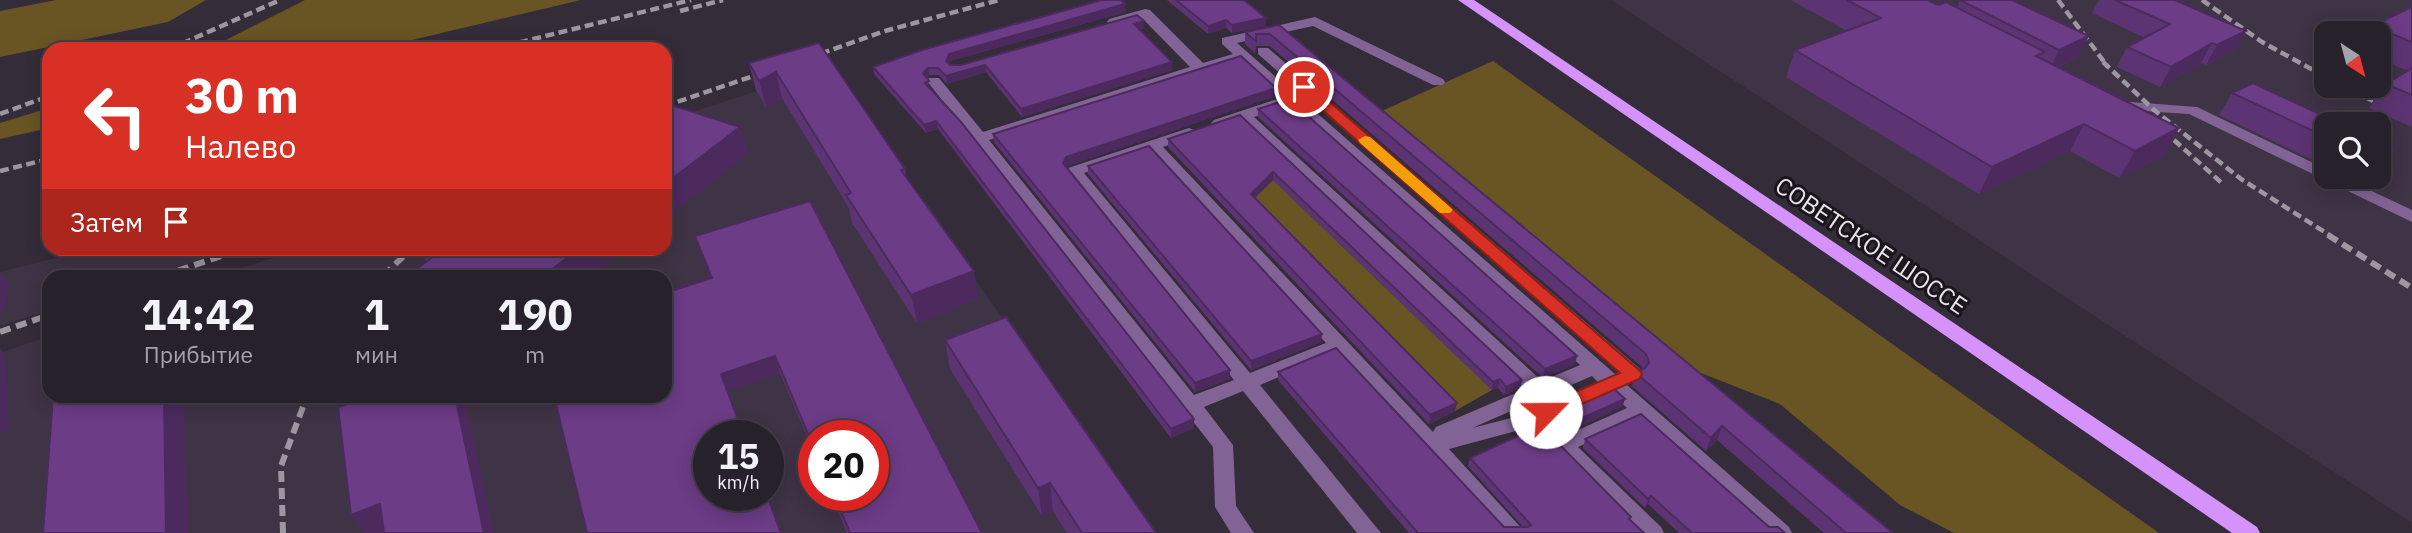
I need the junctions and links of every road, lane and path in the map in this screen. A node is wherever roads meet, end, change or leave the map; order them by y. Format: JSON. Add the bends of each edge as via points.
{"nodes":[{"id":1,"x":1465,"y":0,"type":"edge"},
{"id":2,"x":1104,"y":24,"type":"edge"},
{"id":3,"x":1263,"y":51,"type":"dead end"},
{"id":4,"x":1244,"y":55,"type":"junction"},
{"id":5,"x":1200,"y":69,"type":"junction"},
{"id":6,"x":934,"y":81,"type":"dead end"},
{"id":7,"x":1438,"y":82,"type":"dead end"},
{"id":8,"x":1292,"y":99,"type":"junction"},
{"id":9,"x":2099,"y":105,"type":"edge"},
{"id":10,"x":1243,"y":115,"type":"junction"},
{"id":11,"x":979,"y":138,"type":"junction"},
{"id":12,"x":1153,"y":145,"type":"junction"},
{"id":13,"x":2314,"y":169,"type":"edge"},
{"id":14,"x":2355,"y":189,"type":"edge"},
{"id":15,"x":2412,"y":217,"type":"edge"},
{"id":16,"x":1339,"y":345,"type":"junction"},
{"id":17,"x":1594,"y":367,"type":"junction"},
{"id":18,"x":1247,"y":383,"type":"junction"},
{"id":19,"x":1539,"y":390,"type":"junction"},
{"id":20,"x":1192,"y":404,"type":"junction"},
{"id":21,"x":1642,"y":409,"type":"junction"},
{"id":22,"x":1434,"y":445,"type":"junction"},
{"id":23,"x":1243,"y":533,"type":"edge"},
{"id":24,"x":1370,"y":533,"type":"edge"},
{"id":25,"x":1515,"y":533,"type":"edge"},
{"id":26,"x":1653,"y":533,"type":"edge"},
{"id":27,"x":1781,"y":533,"type":"edge"},
{"id":28,"x":2249,"y":533,"type":"edge"}],
"edges":[{"from":1,"to":28,"type":"main road","name":"СОВЕТСКОЕ ШОССЕ"},
{"from":2,"to":5,"type":"street","via":[[1144,13]]},
{"from":3,"to":22,"type":"street","via":[[1633,374],[1524,422]]},
{"from":4,"to":5,"type":"street"},
{"from":4,"to":7,"type":"street","via":[[1227,41],[1315,21]]},
{"from":4,"to":8,"type":"street"},
{"from":5,"to":11,"type":"street"},
{"from":6,"to":11,"type":"street"},
{"from":8,"to":10,"type":"street"},
{"from":8,"to":17,"type":"street"},
{"from":9,"to":13,"type":"street","via":[[2192,110]]},
{"from":10,"to":12,"type":"street"},
{"from":10,"to":19,"type":"street"},
{"from":11,"to":20,"type":"street"},
{"from":12,"to":16,"type":"street"},
{"from":12,"to":18,"type":"street","via":[[1074,171]]},
{"from":14,"to":15,"type":"street"},
{"from":16,"to":18,"type":"street"},
{"from":16,"to":22,"type":"street"},
{"from":17,"to":19,"type":"street"},
{"from":17,"to":21,"type":"street"},
{"from":18,"to":20,"type":"street"},
{"from":18,"to":24,"type":"street"},
{"from":19,"to":22,"type":"street","via":[[1443,432]]},
{"from":20,"to":23,"type":"street","via":[[1223,445],[1226,507]]},
{"from":21,"to":26,"type":"street","via":[[1563,445]]},
{"from":21,"to":27,"type":"street"},
{"from":22,"to":25,"type":"street"}]}
